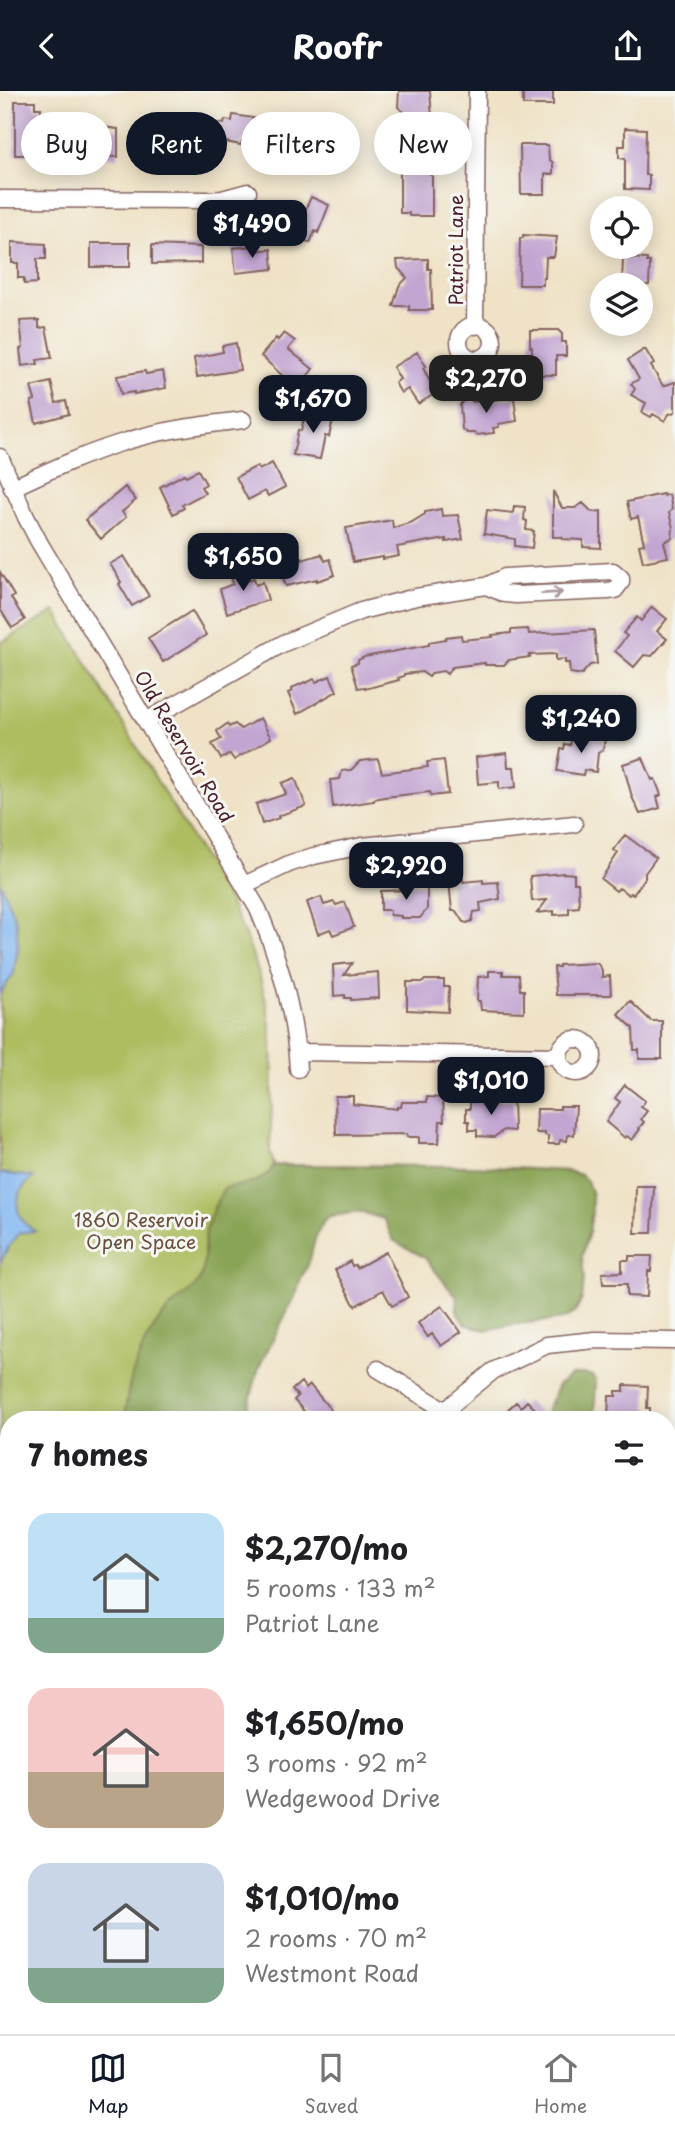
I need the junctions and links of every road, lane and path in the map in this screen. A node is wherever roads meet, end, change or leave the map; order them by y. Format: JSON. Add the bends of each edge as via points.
{"nodes":[{"id":1,"x":477,"y":91,"type":"edge"},
{"id":2,"x":248,"y":192,"type":"dead end"},
{"id":3,"x":0,"y":199,"type":"edge"},
{"id":4,"x":475,"y":326,"type":"dead end"},
{"id":5,"x":243,"y":420,"type":"dead end"},
{"id":6,"x":0,"y":457,"type":"edge"},
{"id":7,"x":12,"y":488,"type":"junction"},
{"id":8,"x":486,"y":586,"type":"junction"},
{"id":9,"x":146,"y":721,"type":"junction"},
{"id":10,"x":574,"y":824,"type":"dead end"},
{"id":11,"x":244,"y":885,"type":"junction"},
{"id":12,"x":297,"y":1052,"type":"junction"},
{"id":13,"x":559,"y":1056,"type":"dead end"},
{"id":14,"x":298,"y":1069,"type":"dead end"},
{"id":15,"x":675,"y":1341,"type":"edge"},
{"id":16,"x":378,"y":1369,"type":"dead end"},
{"id":17,"x":438,"y":1411,"type":"edge"},
{"id":18,"x":449,"y":1411,"type":"edge"}],
"edges":[{"from":1,"to":4,"type":"street","name":"Patriot Lane"},
{"from":2,"to":3,"type":"street","via":[[209,200]]},
{"from":5,"to":7,"type":"street","via":[[129,440]]},
{"from":6,"to":7,"type":"street","name":"Old Reservoir Road"},
{"from":7,"to":9,"type":"street","name":"Old Reservoir Road"},
{"from":8,"to":8,"type":"street","one_way":true,"via":[[516,595],[608,591],[615,590],[621,577],[606,571],[505,577]]},
{"from":8,"to":9,"type":"street","via":[[386,604],[334,621],[251,660]]},
{"from":9,"to":11,"type":"street","name":"Old Reservoir Road"},
{"from":10,"to":11,"type":"street","via":[[362,846],[291,863]]},
{"from":11,"to":12,"type":"street","name":"Old Reservoir Road","via":[[279,963]]},
{"from":12,"to":13,"type":"street"},
{"from":12,"to":14,"type":"street","name":"Old Reservoir Road"},
{"from":15,"to":18,"type":"street","via":[[594,1340],[547,1345],[494,1371]]},
{"from":16,"to":17,"type":"street"}]}
